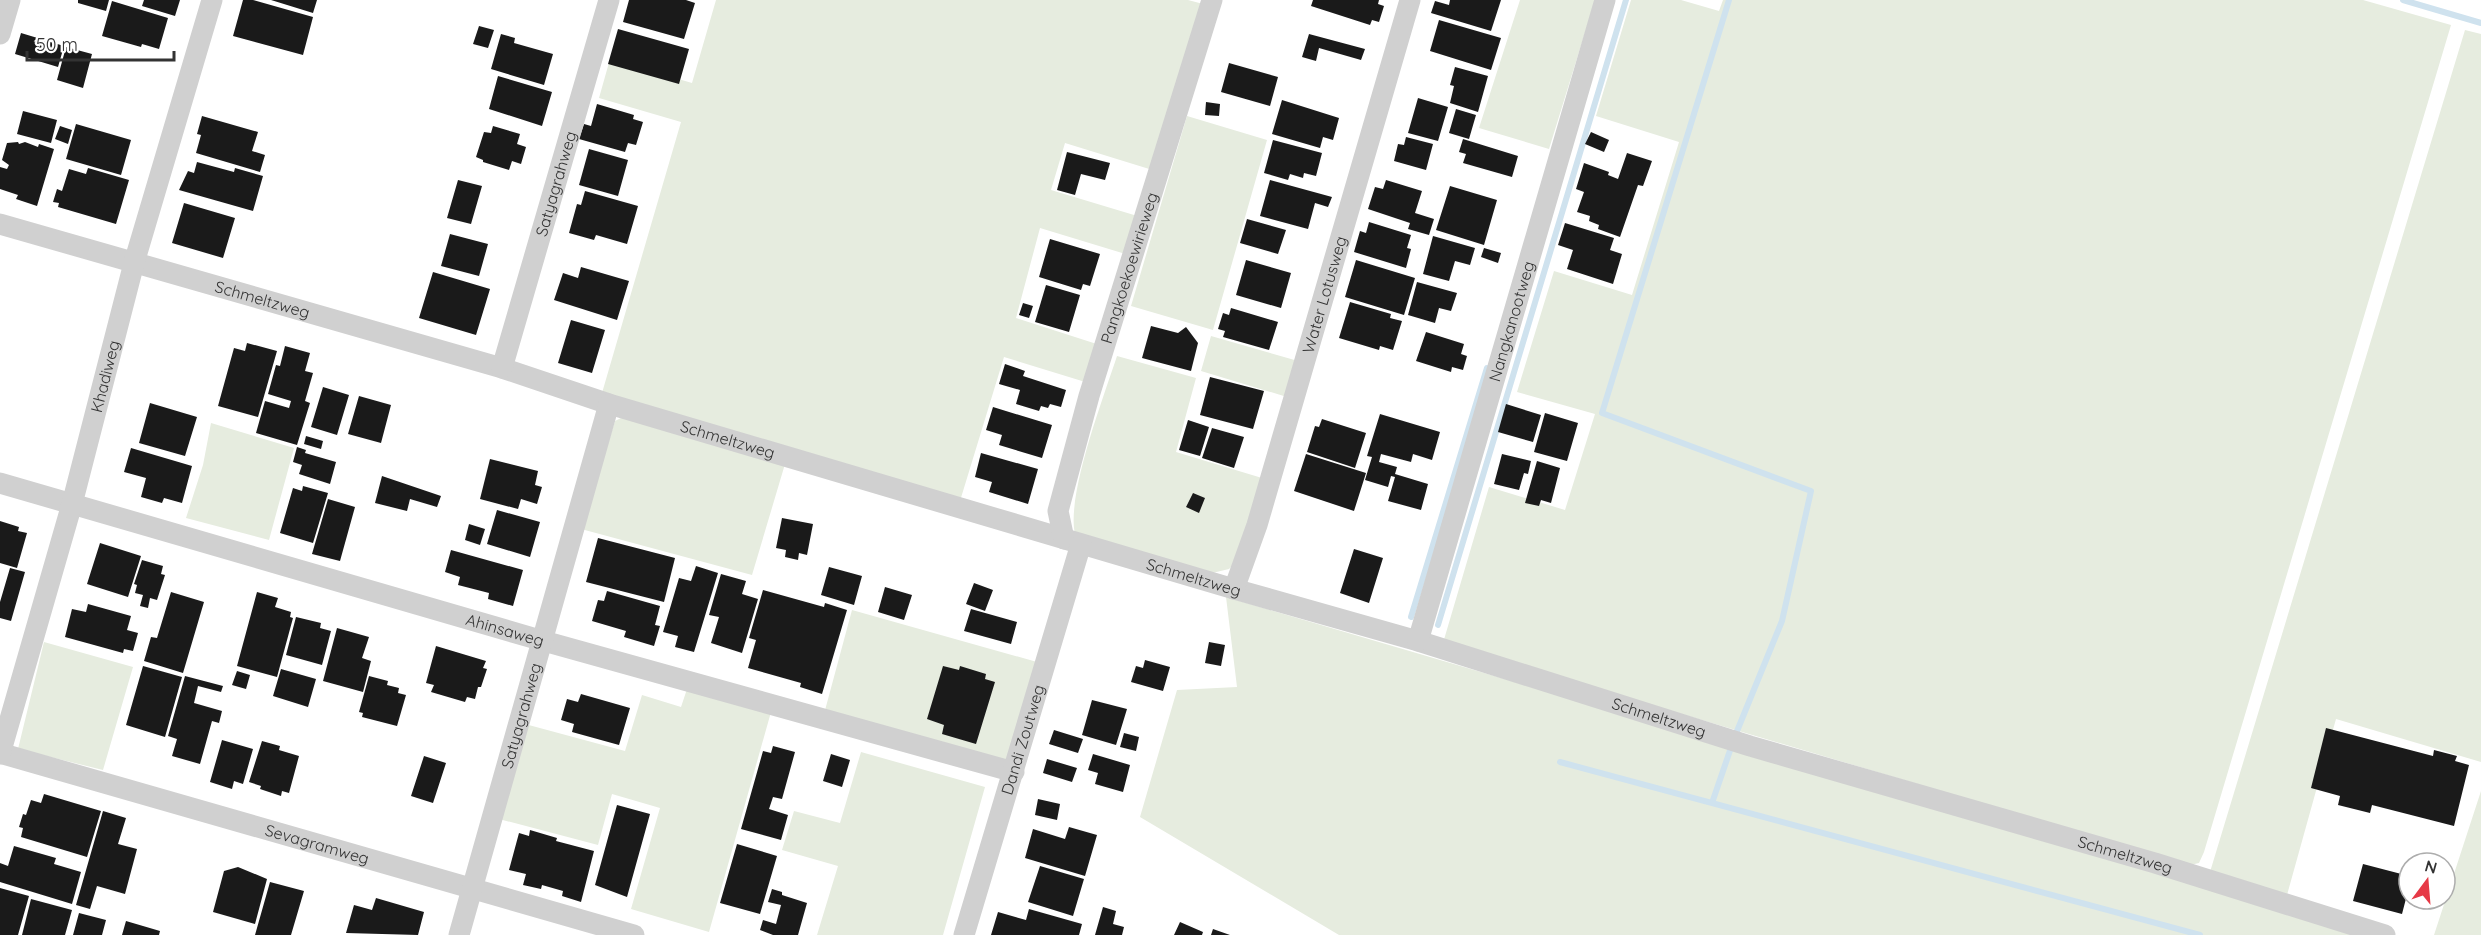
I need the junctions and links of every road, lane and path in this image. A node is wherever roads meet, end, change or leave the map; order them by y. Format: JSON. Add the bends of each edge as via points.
{"nodes":[{"id":1,"x":10,"y":0,"type":"edge"},
{"id":2,"x":212,"y":0,"type":"edge"},
{"id":3,"x":609,"y":0,"type":"edge"},
{"id":4,"x":1212,"y":0,"type":"edge"},
{"id":5,"x":1410,"y":0,"type":"edge"},
{"id":6,"x":1605,"y":0,"type":"edge"},
{"id":7,"x":0,"y":34,"type":"edge"},
{"id":8,"x":0,"y":224,"type":"edge"},
{"id":9,"x":134,"y":263,"type":"junction"},
{"id":10,"x":502,"y":368,"type":"junction"},
{"id":11,"x":609,"y":404,"type":"junction"},
{"id":12,"x":0,"y":483,"type":"edge"},
{"id":13,"x":72,"y":504,"type":"junction"},
{"id":14,"x":1072,"y":542,"type":"junction"},
{"id":15,"x":1234,"y":589,"type":"junction"},
{"id":16,"x":540,"y":640,"type":"junction"},
{"id":17,"x":1418,"y":641,"type":"junction"},
{"id":18,"x":0,"y":753,"type":"edge"},
{"id":19,"x":1014,"y":772,"type":"junction"},
{"id":20,"x":472,"y":888,"type":"junction"},
{"id":21,"x":459,"y":935,"type":"edge"},
{"id":22,"x":634,"y":935,"type":"edge"},
{"id":23,"x":964,"y":935,"type":"edge"},
{"id":24,"x":2385,"y":935,"type":"edge"}],
"edges":[{"from":1,"to":7,"type":"street"},
{"from":2,"to":9,"type":"street","name":"Khadiweg"},
{"from":3,"to":10,"type":"street","name":"Satyagrahweg"},
{"from":4,"to":14,"type":"street","name":"Pangkoekoewirieweg","via":[[1086,406],[1058,511]]},
{"from":5,"to":15,"type":"street","name":"Water Lotusweg","via":[[1257,525]]},
{"from":6,"to":17,"type":"street","name":"Nangkanootweg"},
{"from":8,"to":9,"type":"street","name":"Schmeltzweg"},
{"from":9,"to":10,"type":"street","name":"Schmeltzweg"},
{"from":9,"to":13,"type":"street","name":"Khadiweg"},
{"from":10,"to":11,"type":"street","name":"Schmeltzweg"},
{"from":11,"to":14,"type":"street","name":"Schmeltzweg"},
{"from":11,"to":16,"type":"street","name":"Satyagrahweg"},
{"from":12,"to":13,"type":"street","name":"Ahinsaweg"},
{"from":13,"to":16,"type":"street","name":"Ahinsaweg"},
{"from":13,"to":18,"type":"street","name":"Khadiweg"},
{"from":14,"to":15,"type":"street","name":"Schmeltzweg"},
{"from":14,"to":19,"type":"street","name":"Dandi Zoutweg"},
{"from":15,"to":17,"type":"street","name":"Schmeltzweg"},
{"from":16,"to":19,"type":"street","name":"Ahinsaweg"},
{"from":16,"to":20,"type":"street","name":"Satyagrahweg"},
{"from":17,"to":24,"type":"street","name":"Schmeltzweg","via":[[1750,746],[2155,863]]},
{"from":18,"to":20,"type":"street","name":"Sevagramweg"},
{"from":19,"to":23,"type":"street","name":"Dandi Zoutweg"},
{"from":20,"to":21,"type":"street","name":"Satyagrahweg"},
{"from":20,"to":22,"type":"street","name":"Sevagramweg"}]}
